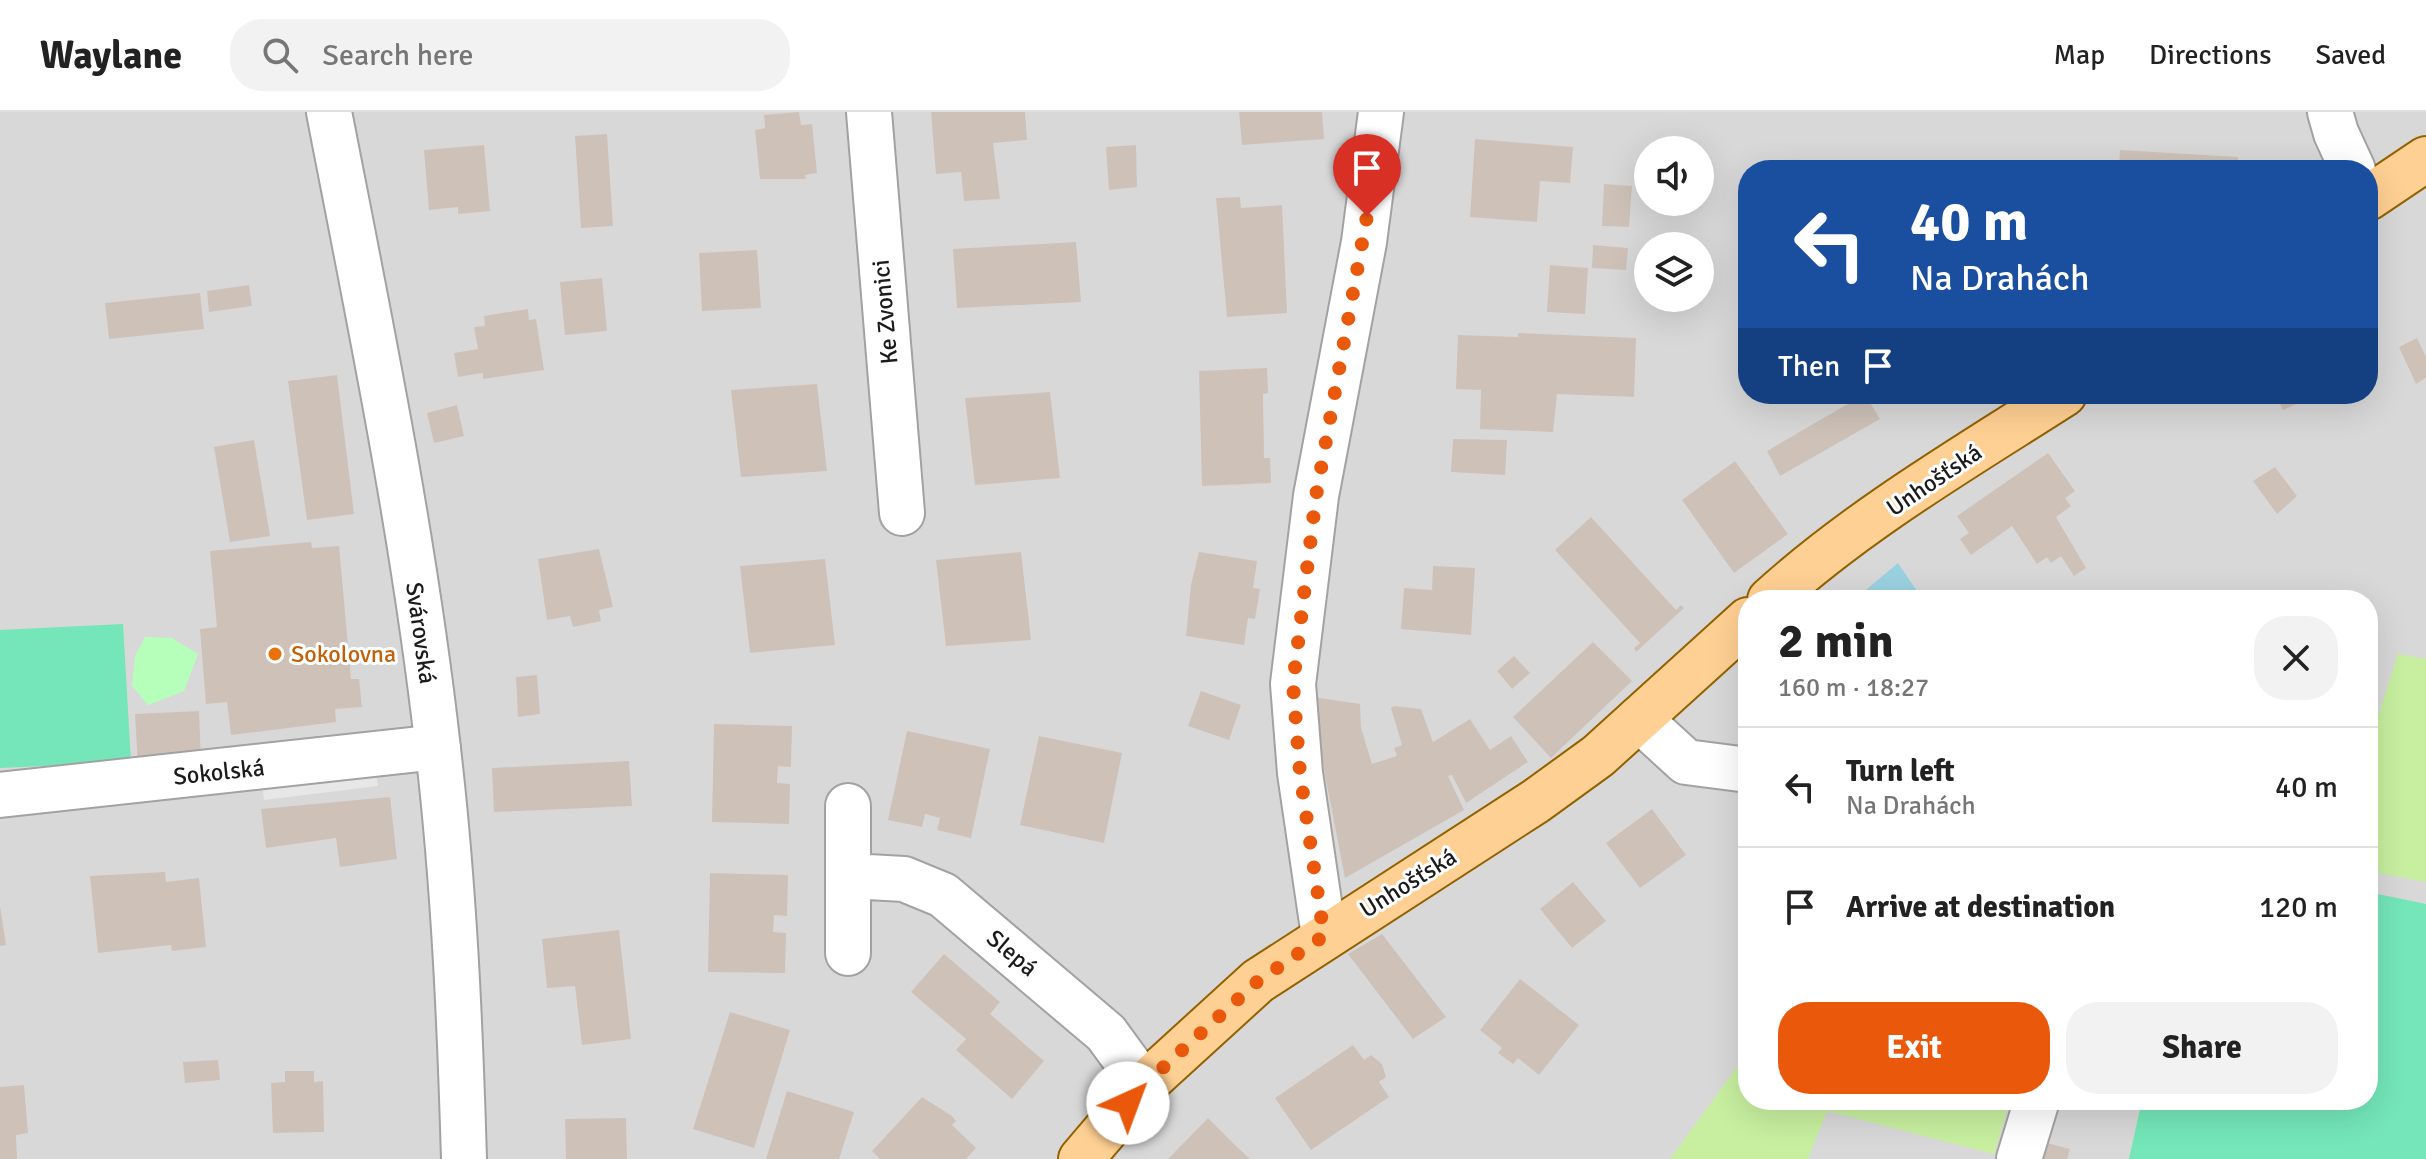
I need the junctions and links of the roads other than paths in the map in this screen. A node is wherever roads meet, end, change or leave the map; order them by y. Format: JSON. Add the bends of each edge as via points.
{"nodes":[{"id":1,"x":329,"y":112,"type":"edge"},
{"id":2,"x":869,"y":112,"type":"edge"},
{"id":3,"x":1381,"y":112,"type":"edge"},
{"id":4,"x":2330,"y":112,"type":"edge"},
{"id":5,"x":2426,"y":159,"type":"edge"},
{"id":6,"x":2348,"y":160,"type":"edge"},
{"id":7,"x":2378,"y":191,"type":"edge"},
{"id":8,"x":2049,"y":404,"type":"edge"},
{"id":9,"x":902,"y":513,"type":"dead end"},
{"id":10,"x":1783,"y":590,"type":"edge"},
{"id":11,"x":1738,"y":629,"type":"edge"},
{"id":12,"x":1639,"y":719,"type":"junction"},
{"id":13,"x":438,"y":747,"type":"junction"},
{"id":14,"x":1738,"y":769,"type":"edge"},
{"id":15,"x":0,"y":795,"type":"edge"},
{"id":16,"x":848,"y":806,"type":"dead end"},
{"id":17,"x":850,"y":876,"type":"junction"},
{"id":18,"x":1324,"y":936,"type":"junction"},
{"id":19,"x":848,"y":953,"type":"dead end"},
{"id":20,"x":1144,"y":1085,"type":"junction"},
{"id":21,"x":2034,"y":1110,"type":"edge"},
{"id":22,"x":464,"y":1159,"type":"edge"},
{"id":23,"x":1081,"y":1159,"type":"edge"},
{"id":24,"x":2019,"y":1159,"type":"edge"}],
"edges":[{"from":1,"to":13,"type":"street","name":"Svárovská","via":[[396,461]]},
{"from":2,"to":9,"type":"street","name":"Ke Zvonici"},
{"from":3,"to":18,"type":"street","via":[[1364,242],[1316,496],[1293,684]]},
{"from":4,"to":6,"type":"street"},
{"from":5,"to":7,"type":"main road"},
{"from":8,"to":10,"type":"main road","name":"Unhošťská","via":[[1927,483]]},
{"from":11,"to":12,"type":"main road","name":"Unhošťská"},
{"from":12,"to":14,"type":"street","via":[[1686,762]]},
{"from":12,"to":18,"type":"main road","name":"Unhošťská","via":[[1536,801]]},
{"from":13,"to":15,"type":"street","name":"Sokolská"},
{"from":13,"to":22,"type":"street","name":"Svárovská","via":[[459,980]]},
{"from":16,"to":17,"type":"street"},
{"from":17,"to":19,"type":"street"},
{"from":17,"to":20,"type":"street","name":"Slepá","via":[[904,879],[943,895],[1106,1033]]},
{"from":18,"to":20,"type":"main road","name":"Unhošťská","via":[[1258,981]]},
{"from":20,"to":23,"type":"main road","name":"Unhošťská"},
{"from":21,"to":24,"type":"street"}]}
